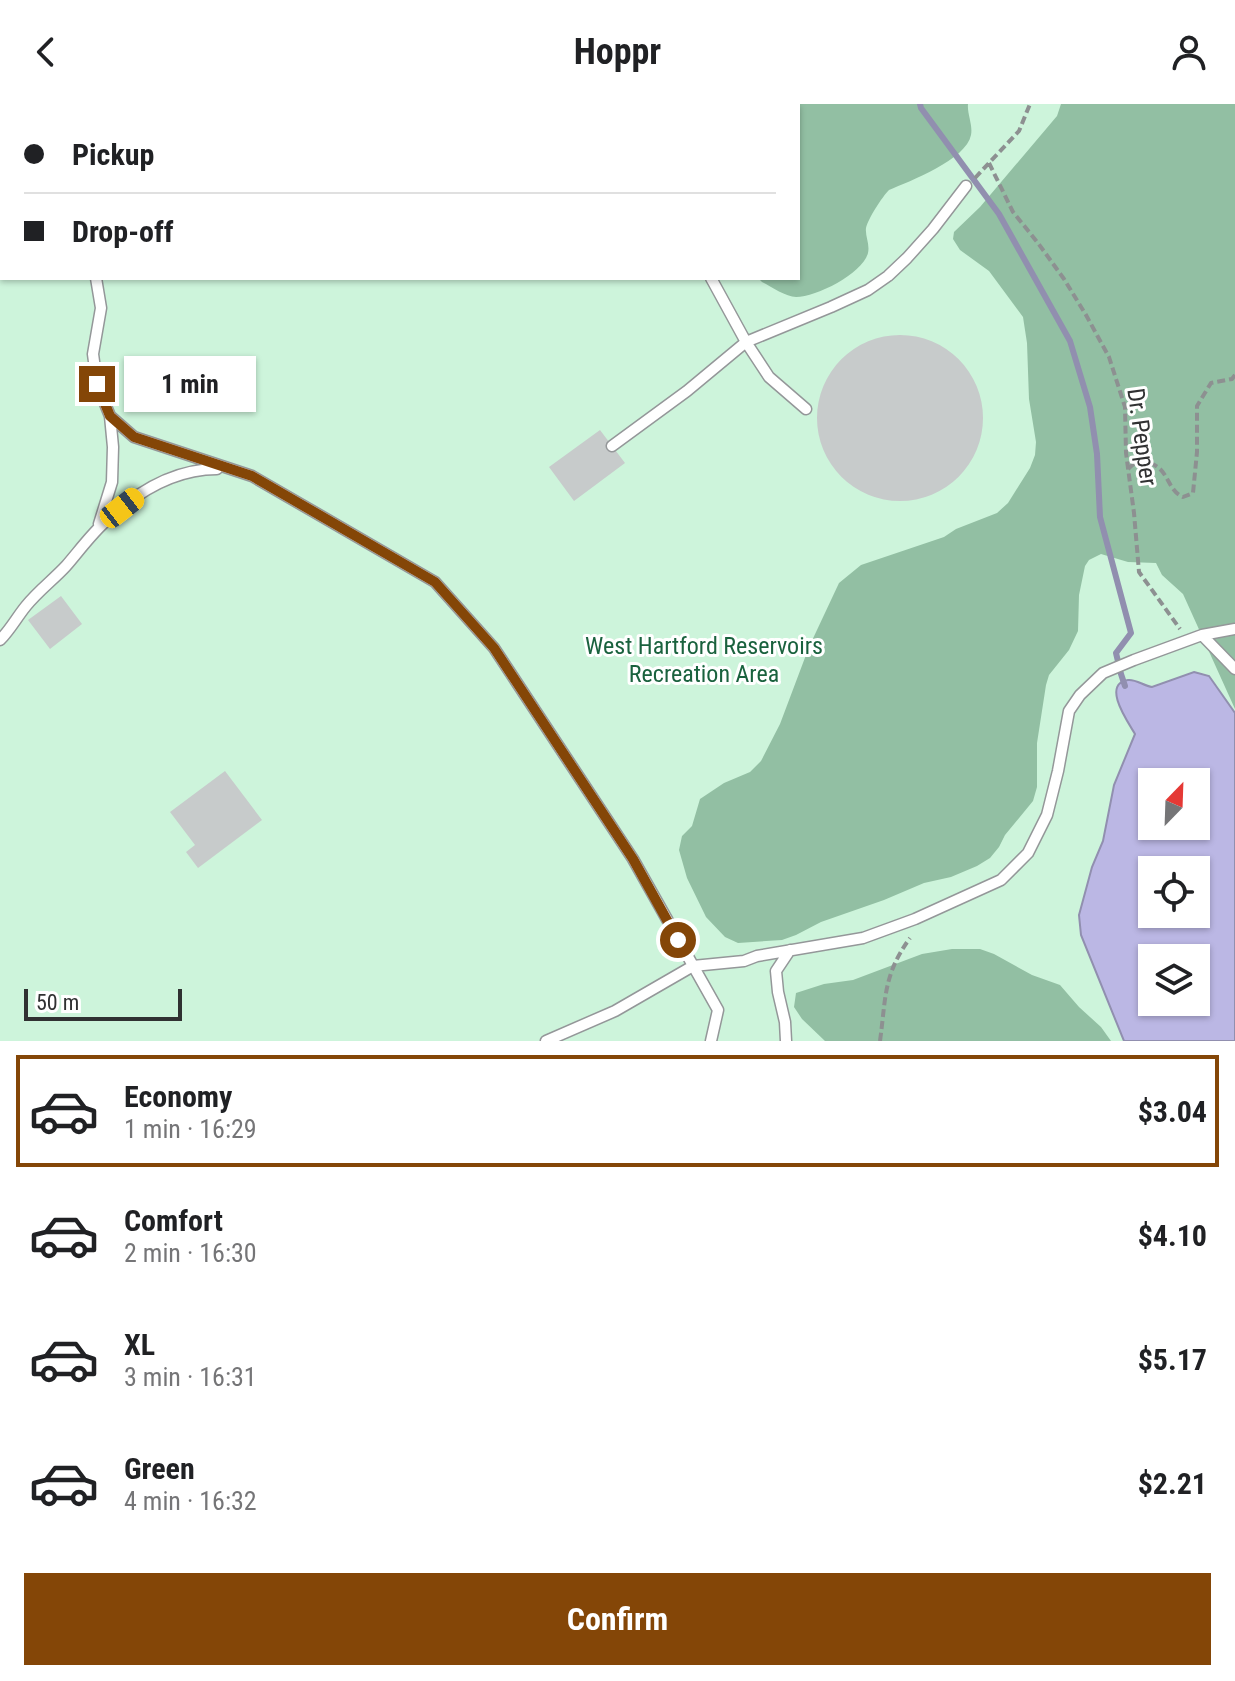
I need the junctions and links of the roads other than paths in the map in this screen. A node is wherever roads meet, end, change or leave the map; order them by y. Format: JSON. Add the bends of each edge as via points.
{"nodes":[{"id":1,"x":966,"y":186,"type":"dead end"},
{"id":2,"x":96,"y":280,"type":"edge"},
{"id":3,"x":712,"y":280,"type":"edge"},
{"id":4,"x":746,"y":342,"type":"junction"},
{"id":5,"x":806,"y":409,"type":"dead end"},
{"id":6,"x":110,"y":416,"type":"junction"},
{"id":7,"x":612,"y":446,"type":"dead end"},
{"id":8,"x":234,"y":471,"type":"junction"},
{"id":9,"x":96,"y":531,"type":"junction"},
{"id":10,"x":1235,"y":629,"type":"edge"},
{"id":11,"x":1202,"y":635,"type":"junction"},
{"id":12,"x":0,"y":640,"type":"edge"},
{"id":13,"x":1235,"y":669,"type":"edge"},
{"id":14,"x":790,"y":950,"type":"junction"},
{"id":15,"x":693,"y":966,"type":"junction"},
{"id":16,"x":546,"y":1041,"type":"edge"},
{"id":17,"x":711,"y":1041,"type":"edge"},
{"id":18,"x":786,"y":1041,"type":"edge"}],
"edges":[{"from":1,"to":4,"type":"lane","via":[[888,276],[868,290]]},
{"from":2,"to":6,"type":"lane","via":[[101,308],[93,354],[97,384]]},
{"from":3,"to":4,"type":"lane"},
{"from":4,"to":5,"type":"lane","via":[[769,377]]},
{"from":4,"to":7,"type":"lane"},
{"from":6,"to":8,"type":"lane","via":[[134,437]]},
{"from":6,"to":9,"type":"lane","via":[[112,482]]},
{"from":8,"to":9,"type":"lane","via":[[206,469],[169,479],[142,492]]},
{"from":8,"to":15,"type":"lane","via":[[252,476],[435,582],[494,648],[633,859]]},
{"from":9,"to":12,"type":"lane"},
{"from":10,"to":11,"type":"lane"},
{"from":11,"to":13,"type":"lane"},
{"from":11,"to":14,"type":"lane","via":[[1103,673],[1080,695],[1069,711],[1047,815],[1028,853],[1001,880],[863,938]]},
{"from":14,"to":15,"type":"lane"},
{"from":14,"to":18,"type":"lane","via":[[776,971]]},
{"from":15,"to":16,"type":"lane","via":[[615,1011]]},
{"from":15,"to":17,"type":"lane","via":[[718,1010]]}]}
